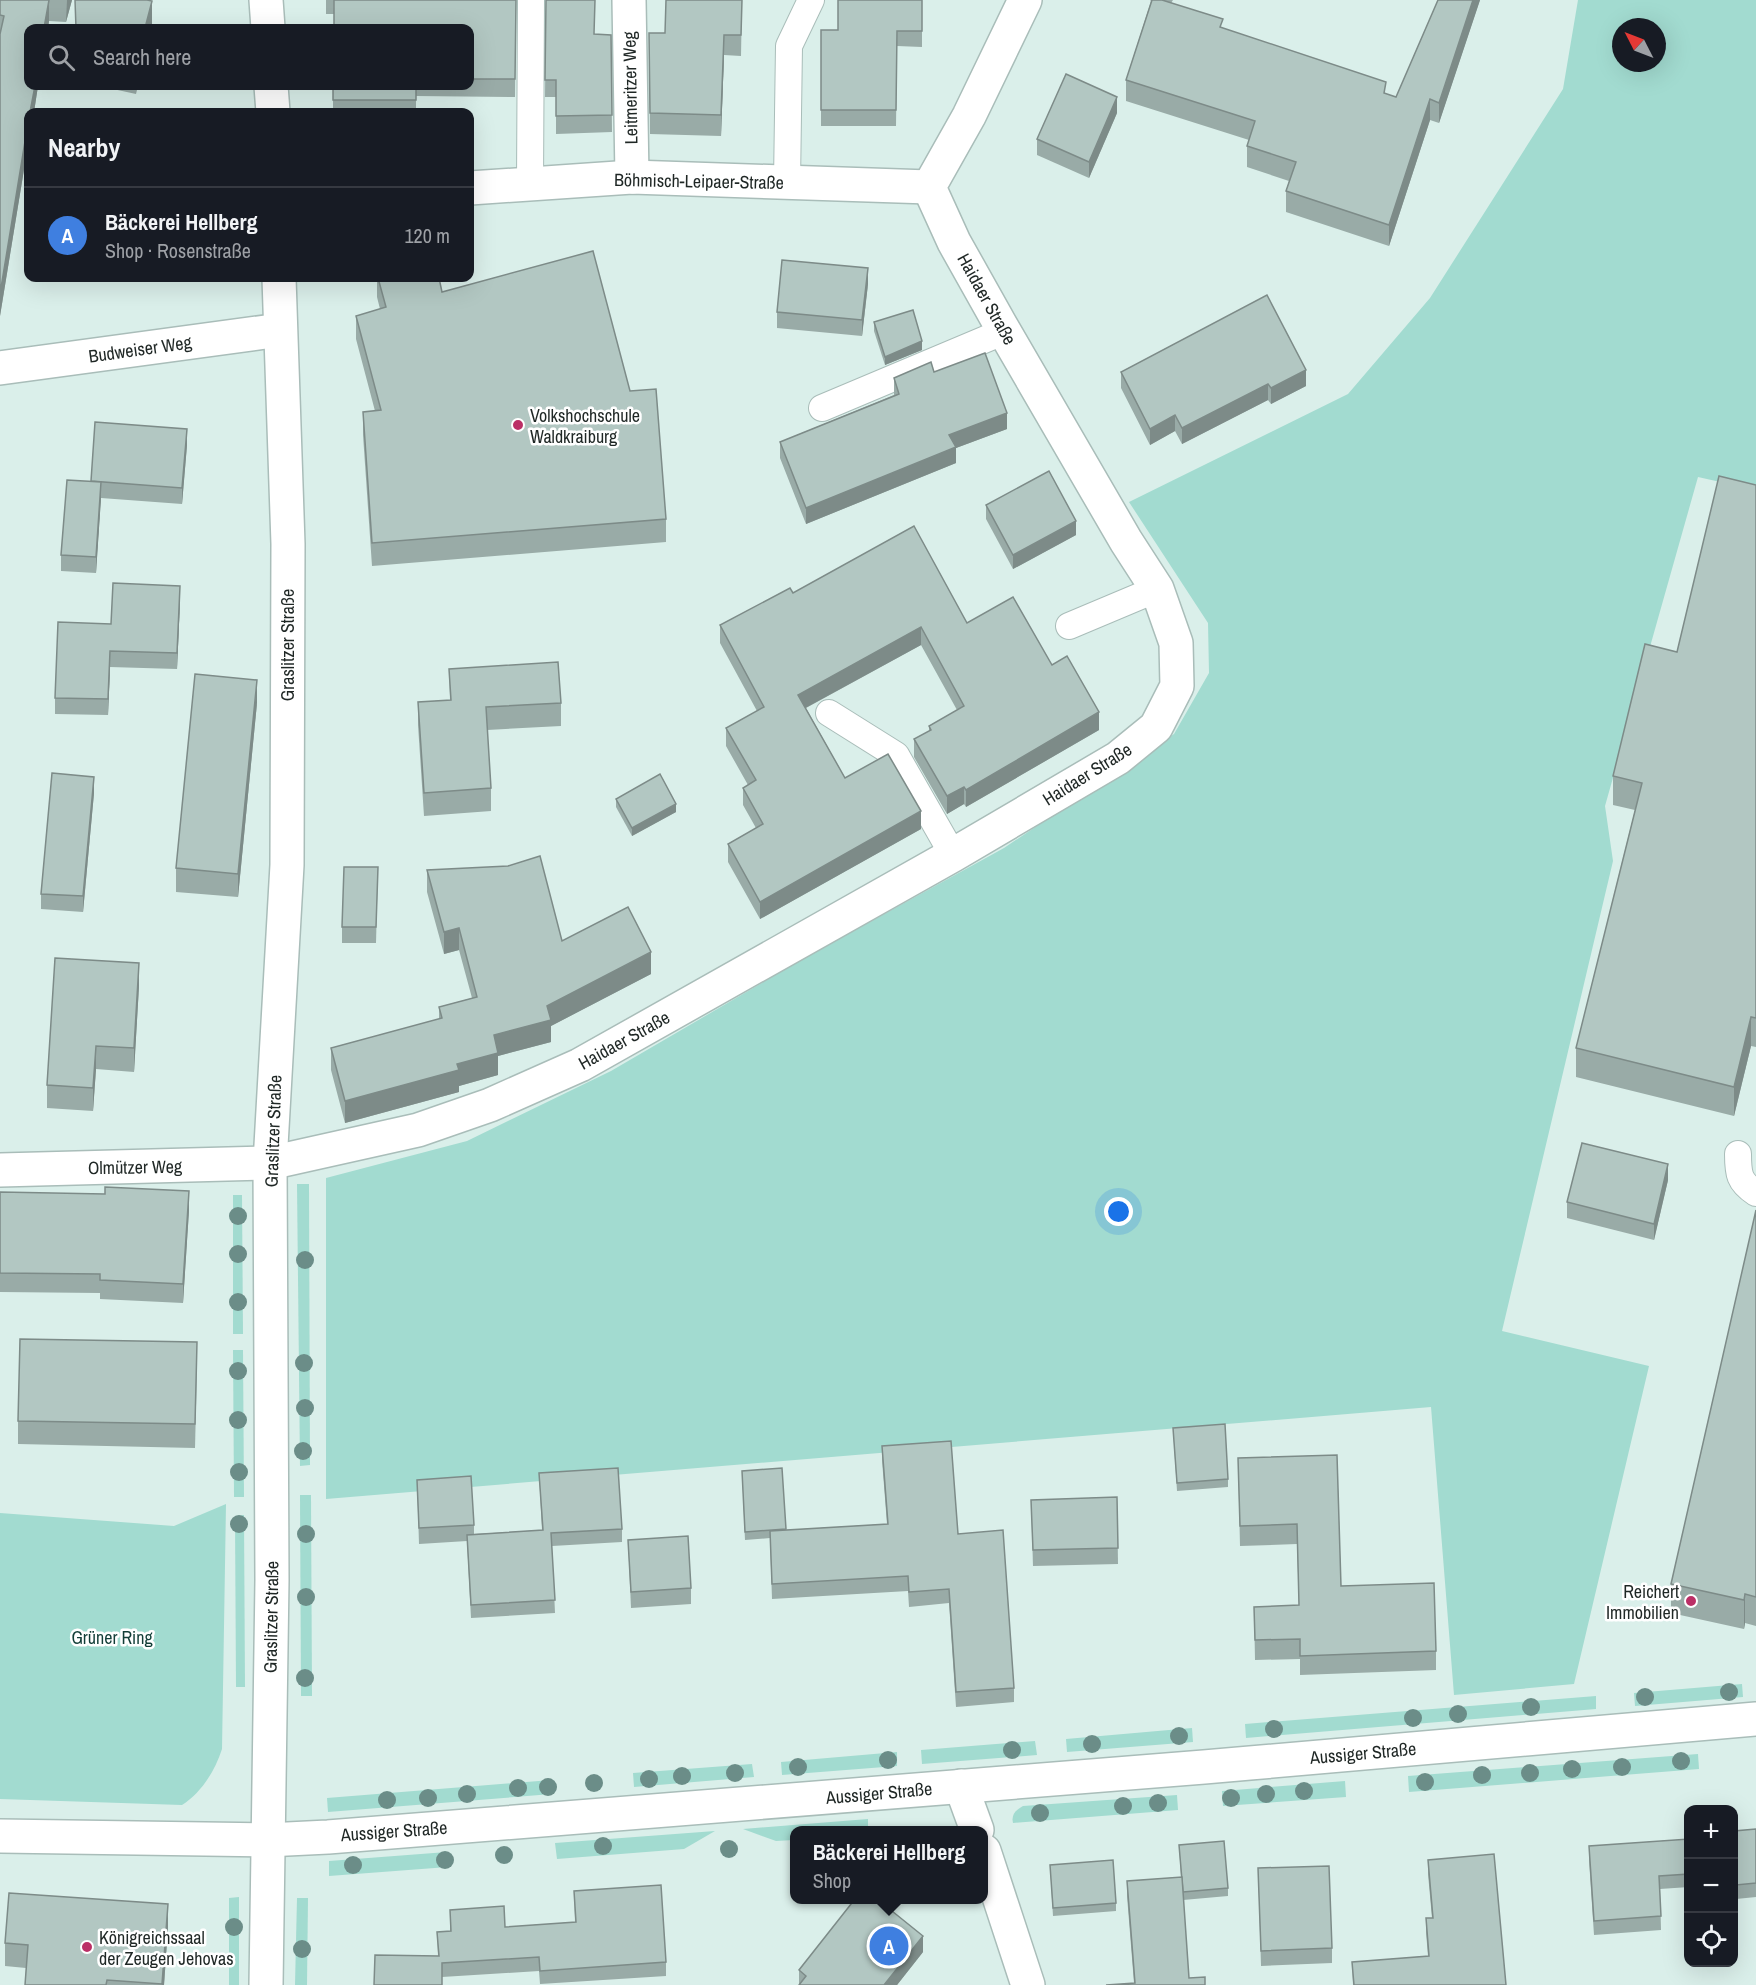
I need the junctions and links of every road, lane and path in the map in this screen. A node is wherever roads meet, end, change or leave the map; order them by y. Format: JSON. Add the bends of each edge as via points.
{"nodes":[{"id":1,"x":266,"y":0,"type":"edge"},
{"id":2,"x":531,"y":0,"type":"edge"},
{"id":3,"x":629,"y":0,"type":"edge"},
{"id":4,"x":812,"y":0,"type":"edge"},
{"id":5,"x":1025,"y":0,"type":"edge"},
{"id":6,"x":268,"y":24,"type":"edge"},
{"id":7,"x":271,"y":90,"type":"edge"},
{"id":8,"x":273,"y":108,"type":"edge"},
{"id":9,"x":632,"y":177,"type":"junction"},
{"id":10,"x":787,"y":182,"type":"junction"},
{"id":11,"x":530,"y":184,"type":"junction"},
{"id":12,"x":929,"y":187,"type":"junction"},
{"id":13,"x":474,"y":188,"type":"edge"},
{"id":14,"x":279,"y":282,"type":"edge"},
{"id":15,"x":280,"y":330,"type":"junction"},
{"id":16,"x":1005,"y":331,"type":"junction"},
{"id":17,"x":0,"y":368,"type":"edge"},
{"id":18,"x":822,"y":408,"type":"dead end"},
{"id":19,"x":1157,"y":589,"type":"junction"},
{"id":20,"x":1070,"y":626,"type":"dead end"},
{"id":21,"x":829,"y":713,"type":"dead end"},
{"id":22,"x":953,"y":855,"type":"junction"},
{"id":23,"x":1738,"y":1154,"type":"dead end"},
{"id":24,"x":270,"y":1163,"type":"junction"},
{"id":25,"x":0,"y":1170,"type":"edge"},
{"id":26,"x":1756,"y":1193,"type":"edge"},
{"id":27,"x":1756,"y":1719,"type":"edge"},
{"id":28,"x":961,"y":1786,"type":"junction"},
{"id":29,"x":976,"y":1826,"type":"edge"},
{"id":30,"x":0,"y":1836,"type":"edge"},
{"id":31,"x":267,"y":1840,"type":"junction"},
{"id":32,"x":988,"y":1863,"type":"edge"},
{"id":33,"x":266,"y":1985,"type":"edge"},
{"id":34,"x":1028,"y":1985,"type":"edge"}],
"edges":[{"from":1,"to":6,"type":"street"},
{"from":2,"to":11,"type":"lane"},
{"from":3,"to":9,"type":"street","name":"Leitmeritzer Weg"},
{"from":4,"to":10,"type":"lane","via":[[789,46]]},
{"from":5,"to":12,"type":"street","via":[[969,116]]},
{"from":7,"to":8,"type":"street"},
{"from":9,"to":10,"type":"street","name":"Böhmisch-Leipaer-Straße"},
{"from":9,"to":11,"type":"street","name":"Böhmisch-Leipaer-Straße"},
{"from":10,"to":12,"type":"street","name":"Böhmisch-Leipaer-Straße"},
{"from":11,"to":13,"type":"street","name":"Böhmisch-Leipaer-Straße"},
{"from":12,"to":16,"type":"street","name":"Haidaer Straße","via":[[954,242]]},
{"from":14,"to":15,"type":"street","name":"Graslitzer Straße"},
{"from":15,"to":17,"type":"street","name":"Budweiser Weg"},
{"from":15,"to":24,"type":"street","name":"Graslitzer Straße","via":[[288,544],[287,865]]},
{"from":16,"to":18,"type":"lane"},
{"from":16,"to":19,"type":"street","name":"Haidaer Straße"},
{"from":19,"to":20,"type":"lane"},
{"from":19,"to":22,"type":"street","name":"Haidaer Straße","via":[[1176,643],[1177,686],[1156,727],[1118,758]]},
{"from":21,"to":22,"type":"lane","via":[[896,755]]},
{"from":22,"to":24,"type":"street","name":"Haidaer Straße","via":[[580,1065],[490,1105],[418,1130]]},
{"from":23,"to":26,"type":"lane","via":[[1738,1175],[1744,1186]]},
{"from":24,"to":25,"type":"street","name":"Olmützer Weg"},
{"from":24,"to":31,"type":"street","name":"Graslitzer Straße","via":[[272,1580]]},
{"from":27,"to":28,"type":"street","name":"Aussiger Straße"},
{"from":28,"to":29,"type":"street"},
{"from":28,"to":31,"type":"street","name":"Aussiger Straße"},
{"from":30,"to":31,"type":"street","name":"Aussiger Straße"},
{"from":31,"to":33,"type":"street","name":"Graslitzer Straße"},
{"from":32,"to":34,"type":"street"}]}
